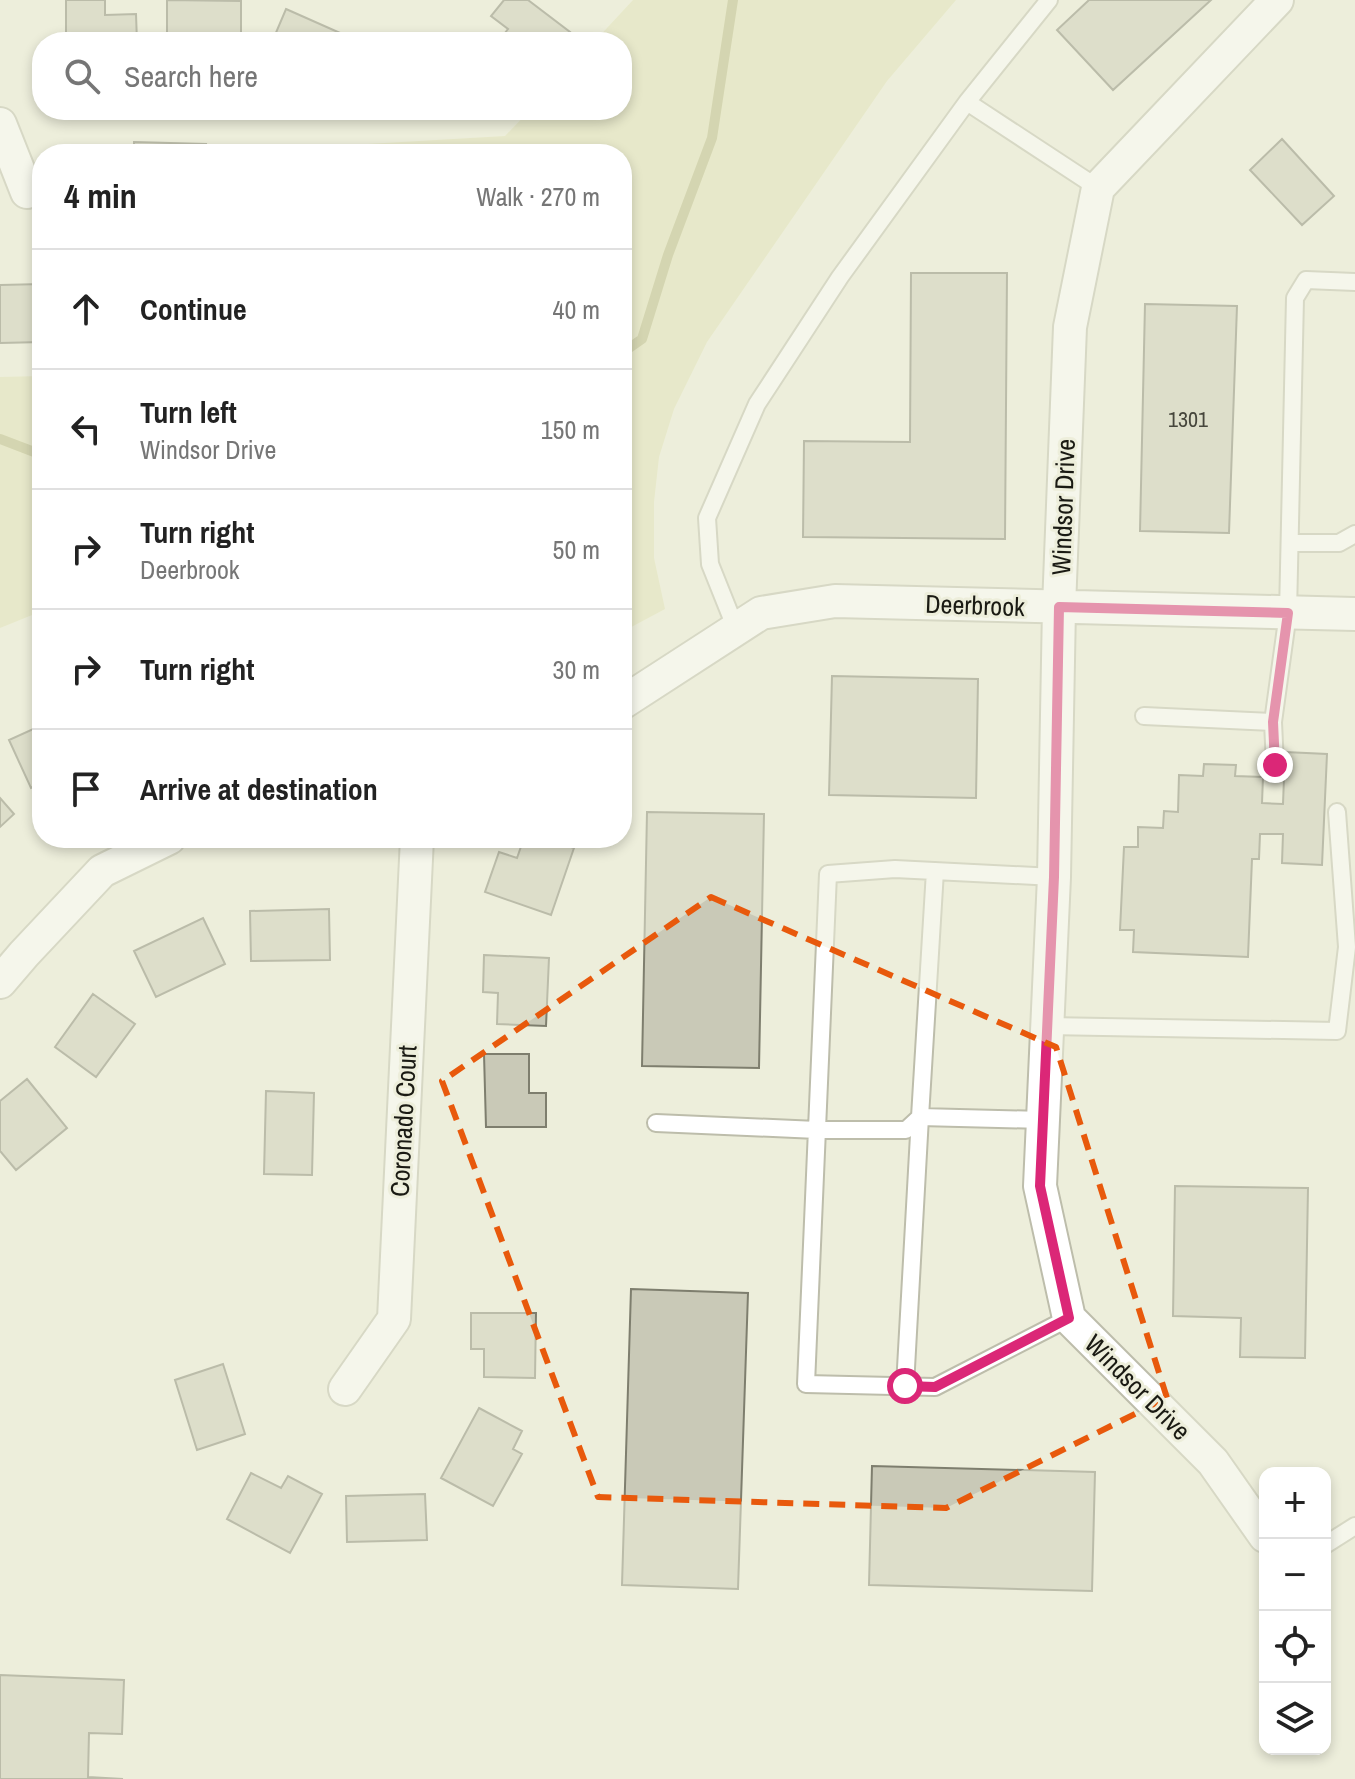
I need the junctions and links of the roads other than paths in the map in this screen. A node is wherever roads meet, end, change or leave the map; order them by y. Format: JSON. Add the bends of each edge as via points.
{"nodes":[{"id":1,"x":1049,"y":0,"type":"edge"},
{"id":2,"x":1277,"y":0,"type":"edge"},
{"id":3,"x":967,"y":102,"type":"junction"},
{"id":4,"x":0,"y":124,"type":"edge"},
{"id":5,"x":1098,"y":188,"type":"junction"},
{"id":6,"x":27,"y":192,"type":"dead end"},
{"id":7,"x":1355,"y":282,"type":"edge"},
{"id":8,"x":1355,"y":534,"type":"edge"},
{"id":9,"x":1290,"y":543,"type":"junction"},
{"id":10,"x":1059,"y":607,"type":"junction"},
{"id":11,"x":1288,"y":613,"type":"junction"},
{"id":12,"x":1355,"y":614,"type":"edge"},
{"id":13,"x":736,"y":629,"type":"junction"},
{"id":14,"x":632,"y":697,"type":"edge"},
{"id":15,"x":1144,"y":716,"type":"dead end"},
{"id":16,"x":1273,"y":722,"type":"junction"},
{"id":17,"x":1275,"y":765,"type":"dead end"},
{"id":18,"x":1337,"y":812,"type":"dead end"},
{"id":19,"x":149,"y":848,"type":"edge"},
{"id":20,"x":417,"y":848,"type":"edge"},
{"id":21,"x":935,"y":871,"type":"junction"},
{"id":22,"x":1054,"y":877,"type":"junction"},
{"id":23,"x":0,"y":982,"type":"edge"},
{"id":24,"x":1047,"y":1026,"type":"junction"},
{"id":25,"x":920,"y":1117,"type":"junction"},
{"id":26,"x":1043,"y":1120,"type":"junction"},
{"id":27,"x":656,"y":1123,"type":"dead end"},
{"id":28,"x":817,"y":1130,"type":"junction"},
{"id":29,"x":1069,"y":1318,"type":"junction"},
{"id":30,"x":905,"y":1386,"type":"junction"},
{"id":31,"x":345,"y":1389,"type":"dead end"},
{"id":32,"x":1355,"y":1526,"type":"edge"},
{"id":33,"x":1259,"y":1527,"type":"edge"},
{"id":34,"x":1331,"y":1541,"type":"edge"}],
"edges":[{"from":1,"to":3,"type":"lane"},
{"from":2,"to":5,"type":"street"},
{"from":3,"to":5,"type":"lane"},
{"from":3,"to":13,"type":"lane","via":[[840,277],[757,404],[707,518],[710,564]]},
{"from":4,"to":6,"type":"street"},
{"from":5,"to":10,"type":"street","name":"Windsor Drive","via":[[1070,327]]},
{"from":7,"to":9,"type":"lane","via":[[1306,280],[1295,298]]},
{"from":8,"to":9,"type":"lane","via":[[1339,543]]},
{"from":9,"to":11,"type":"lane"},
{"from":10,"to":11,"type":"street","name":"Deerbrook"},
{"from":10,"to":13,"type":"street","name":"Deerbrook","via":[[835,601],[761,613]]},
{"from":10,"to":22,"type":"street","name":"Windsor Drive"},
{"from":11,"to":12,"type":"street","name":"Deerbrook"},
{"from":11,"to":16,"type":"lane"},
{"from":13,"to":14,"type":"street","name":"Deerbrook"},
{"from":15,"to":16,"type":"lane"},
{"from":16,"to":17,"type":"lane"},
{"from":18,"to":24,"type":"lane","via":[[1347,947],[1337,1031]]},
{"from":19,"to":23,"type":"street","via":[[102,871]]},
{"from":20,"to":31,"type":"street","name":"Coronado Court","via":[[394,1319]]},
{"from":21,"to":22,"type":"lane"},
{"from":21,"to":25,"type":"lane"},
{"from":21,"to":28,"type":"lane","via":[[828,874]]},
{"from":22,"to":24,"type":"street","name":"Windsor Drive"},
{"from":24,"to":26,"type":"street","name":"Windsor Drive"},
{"from":25,"to":26,"type":"lane"},
{"from":25,"to":28,"type":"lane","via":[[906,1130]]},
{"from":25,"to":30,"type":"lane"},
{"from":26,"to":29,"type":"street","name":"Windsor Drive","via":[[1040,1186]]},
{"from":27,"to":28,"type":"lane"},
{"from":28,"to":30,"type":"lane","via":[[806,1384]]},
{"from":29,"to":30,"type":"lane","via":[[935,1387]]},
{"from":29,"to":33,"type":"street","name":"Windsor Drive","via":[[1213,1462]]},
{"from":32,"to":34,"type":"lane"}]}
